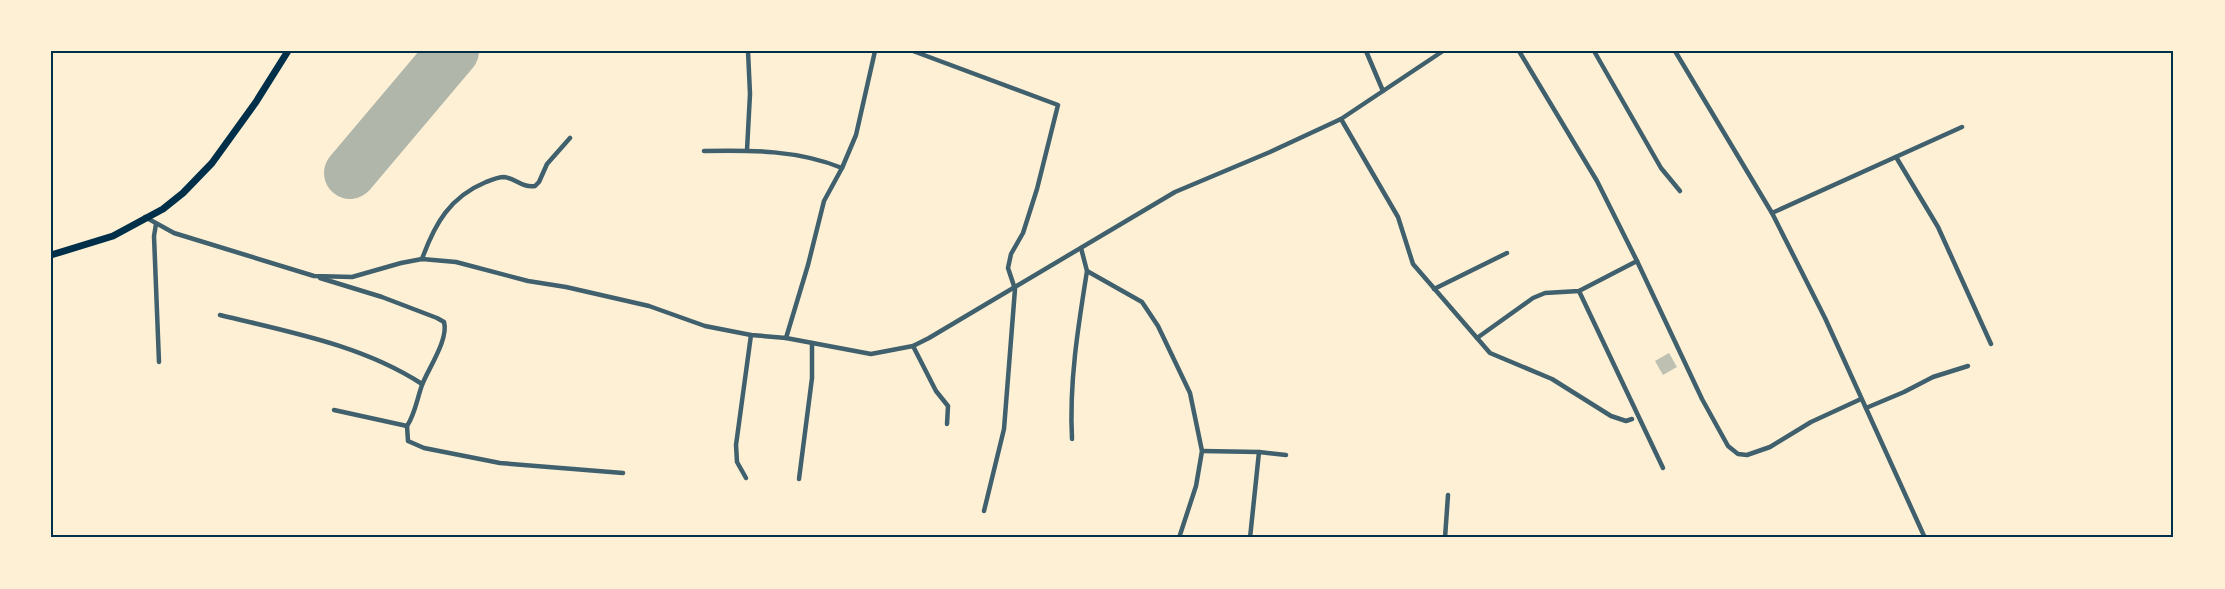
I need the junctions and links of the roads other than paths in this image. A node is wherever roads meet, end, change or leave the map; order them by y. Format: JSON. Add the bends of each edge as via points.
{"nodes":[{"id":1,"x":288,"y":51,"type":"edge"},
{"id":2,"x":748,"y":51,"type":"edge"},
{"id":3,"x":875,"y":51,"type":"edge"},
{"id":4,"x":913,"y":51,"type":"edge"},
{"id":5,"x":1366,"y":51,"type":"edge"},
{"id":6,"x":1443,"y":51,"type":"edge"},
{"id":7,"x":1519,"y":51,"type":"edge"},
{"id":8,"x":1594,"y":51,"type":"edge"},
{"id":9,"x":1675,"y":51,"type":"edge"},
{"id":10,"x":1383,"y":91,"type":"junction"},
{"id":11,"x":1341,"y":118,"type":"junction"},
{"id":12,"x":1962,"y":127,"type":"dead end"},
{"id":13,"x":570,"y":138,"type":"dead end"},
{"id":14,"x":747,"y":150,"type":"junction"},
{"id":15,"x":704,"y":151,"type":"dead end"},
{"id":16,"x":1896,"y":157,"type":"junction"},
{"id":17,"x":842,"y":168,"type":"junction"},
{"id":18,"x":1680,"y":191,"type":"dead end"},
{"id":19,"x":1772,"y":213,"type":"junction"},
{"id":20,"x":145,"y":217,"type":"junction"},
{"id":21,"x":156,"y":225,"type":"junction"},
{"id":22,"x":1081,"y":248,"type":"junction"},
{"id":23,"x":1507,"y":253,"type":"dead end"},
{"id":24,"x":51,"y":255,"type":"edge"},
{"id":25,"x":422,"y":259,"type":"junction"},
{"id":26,"x":1637,"y":261,"type":"junction"},
{"id":27,"x":1087,"y":271,"type":"junction"},
{"id":28,"x":314,"y":276,"type":"junction"},
{"id":29,"x":1015,"y":289,"type":"junction"},
{"id":30,"x":1434,"y":289,"type":"junction"},
{"id":31,"x":1579,"y":291,"type":"junction"},
{"id":32,"x":220,"y":315,"type":"dead end"},
{"id":33,"x":751,"y":335,"type":"junction"},
{"id":34,"x":786,"y":338,"type":"junction"},
{"id":35,"x":1477,"y":338,"type":"junction"},
{"id":36,"x":812,"y":343,"type":"junction"},
{"id":37,"x":1990,"y":344,"type":"dead end"},
{"id":38,"x":913,"y":346,"type":"junction"},
{"id":39,"x":159,"y":362,"type":"dead end"},
{"id":40,"x":1968,"y":366,"type":"dead end"},
{"id":41,"x":422,"y":384,"type":"junction"},
{"id":42,"x":1861,"y":399,"type":"junction"},
{"id":43,"x":1866,"y":408,"type":"junction"},
{"id":44,"x":334,"y":410,"type":"dead end"},
{"id":45,"x":1632,"y":419,"type":"dead end"},
{"id":46,"x":947,"y":424,"type":"dead end"},
{"id":47,"x":407,"y":426,"type":"junction"},
{"id":48,"x":1072,"y":439,"type":"dead end"},
{"id":49,"x":1202,"y":451,"type":"junction"},
{"id":50,"x":1259,"y":452,"type":"junction"},
{"id":51,"x":1286,"y":454,"type":"dead end"},
{"id":52,"x":1663,"y":468,"type":"dead end"},
{"id":53,"x":622,"y":473,"type":"dead end"},
{"id":54,"x":746,"y":478,"type":"dead end"},
{"id":55,"x":799,"y":479,"type":"dead end"},
{"id":56,"x":1448,"y":495,"type":"dead end"},
{"id":57,"x":984,"y":511,"type":"dead end"},
{"id":58,"x":1179,"y":538,"type":"edge"},
{"id":59,"x":1250,"y":538,"type":"edge"},
{"id":60,"x":1445,"y":538,"type":"edge"},
{"id":61,"x":1925,"y":538,"type":"edge"}],
"edges":[{"from":1,"to":20,"type":"main road","via":[[212,163],[183,193]]},
{"from":2,"to":14,"type":"street"},
{"from":3,"to":17,"type":"street","via":[[856,135]]},
{"from":4,"to":29,"type":"street","via":[[1058,105],[1037,189],[1023,233],[1011,254],[1008,268]]},
{"from":5,"to":10,"type":"street"},
{"from":6,"to":10,"type":"street"},
{"from":7,"to":26,"type":"street","via":[[1597,181]]},
{"from":8,"to":18,"type":"street","via":[[1661,168]]},
{"from":9,"to":19,"type":"street"},
{"from":10,"to":11,"type":"street"},
{"from":11,"to":22,"type":"street","via":[[1175,192]]},
{"from":11,"to":30,"type":"street","via":[[1398,217],[1413,264]]},
{"from":12,"to":16,"type":"street"},
{"from":13,"to":25,"type":"street","via":[[547,164],[535,186],[500,177],[453,201],[428,241]]},
{"from":14,"to":15,"type":"street"},
{"from":14,"to":17,"type":"street","via":[[820,159]]},
{"from":16,"to":19,"type":"street"},
{"from":16,"to":37,"type":"street","via":[[1938,228]]},
{"from":17,"to":34,"type":"street","via":[[824,201]]},
{"from":19,"to":42,"type":"street"},
{"from":20,"to":21,"type":"street"},
{"from":20,"to":24,"type":"main road","via":[[113,236]]},
{"from":21,"to":28,"type":"street"},
{"from":21,"to":39,"type":"street","via":[[153,236]]},
{"from":22,"to":27,"type":"street"},
{"from":22,"to":29,"type":"street"},
{"from":23,"to":30,"type":"street"},
{"from":25,"to":28,"type":"street","via":[[352,278]]},
{"from":25,"to":33,"type":"street","via":[[456,262],[576,289]]},
{"from":26,"to":31,"type":"street"},
{"from":26,"to":42,"type":"street","via":[[1702,399],[1728,446],[1738,454],[1770,447],[1810,422]]},
{"from":27,"to":48,"type":"street","via":[[1070,408]]},
{"from":27,"to":49,"type":"street","via":[[1142,302],[1158,326],[1190,393]]},
{"from":28,"to":41,"type":"street","via":[[444,322],[440,346]]},
{"from":29,"to":38,"type":"street"},
{"from":29,"to":57,"type":"street","via":[[1004,429]]},
{"from":30,"to":35,"type":"street"},
{"from":31,"to":35,"type":"street","via":[[1545,293],[1533,298]]},
{"from":31,"to":52,"type":"street"},
{"from":32,"to":41,"type":"street","via":[[344,346]]},
{"from":33,"to":34,"type":"street"},
{"from":33,"to":54,"type":"street","via":[[736,445],[737,462]]},
{"from":34,"to":36,"type":"street"},
{"from":35,"to":45,"type":"street","via":[[1490,353],[1552,379],[1611,416]]},
{"from":36,"to":38,"type":"street","via":[[871,354]]},
{"from":36,"to":55,"type":"street","via":[[812,378]]},
{"from":38,"to":46,"type":"street","via":[[948,406]]},
{"from":40,"to":43,"type":"street","via":[[1933,377]]},
{"from":41,"to":47,"type":"street"},
{"from":42,"to":43,"type":"street"},
{"from":43,"to":61,"type":"street"},
{"from":44,"to":47,"type":"street"},
{"from":47,"to":53,"type":"street","via":[[408,441],[424,448],[500,463]]},
{"from":49,"to":50,"type":"street"},
{"from":49,"to":58,"type":"street","via":[[1196,486]]},
{"from":50,"to":51,"type":"street"},
{"from":50,"to":59,"type":"street"},
{"from":56,"to":60,"type":"street"}]}
